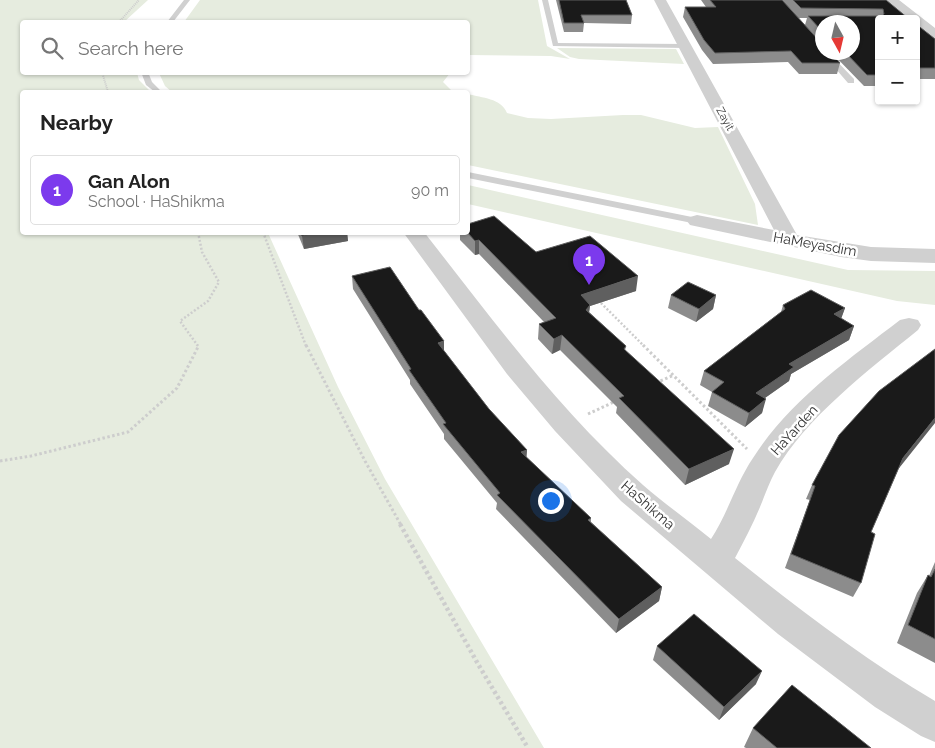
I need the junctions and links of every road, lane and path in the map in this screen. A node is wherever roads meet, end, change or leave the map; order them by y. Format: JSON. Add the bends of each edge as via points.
{"nodes":[{"id":1,"x":139,"y":0,"type":"edge"},
{"id":2,"x":187,"y":0,"type":"edge"},
{"id":3,"x":545,"y":0,"type":"edge"},
{"id":4,"x":660,"y":0,"type":"edge"},
{"id":5,"x":891,"y":0,"type":"edge"},
{"id":6,"x":909,"y":15,"type":"edge"},
{"id":7,"x":121,"y":20,"type":"edge"},
{"id":8,"x":172,"y":20,"type":"edge"},
{"id":9,"x":920,"y":24,"type":"edge"},
{"id":10,"x":935,"y":35,"type":"edge"},
{"id":11,"x":685,"y":46,"type":"junction"},
{"id":12,"x":830,"y":60,"type":"edge"},
{"id":13,"x":103,"y":75,"type":"edge"},
{"id":14,"x":145,"y":75,"type":"edge"},
{"id":15,"x":850,"y":81,"type":"dead end"},
{"id":16,"x":107,"y":90,"type":"edge"},
{"id":17,"x":156,"y":90,"type":"edge"},
{"id":18,"x":470,"y":175,"type":"edge"},
{"id":19,"x":697,"y":221,"type":"joint"},
{"id":20,"x":199,"y":235,"type":"edge"},
{"id":21,"x":264,"y":235,"type":"edge"},
{"id":22,"x":415,"y":235,"type":"edge"},
{"id":23,"x":788,"y":239,"type":"junction"},
{"id":24,"x":935,"y":256,"type":"edge"},
{"id":25,"x":601,"y":303,"type":"dead end"},
{"id":26,"x":909,"y":325,"type":"dead end"},
{"id":27,"x":674,"y":375,"type":"junction"},
{"id":28,"x":656,"y":383,"type":"edge"},
{"id":29,"x":619,"y":400,"type":"edge"},
{"id":30,"x":565,"y":424,"type":"junction"},
{"id":31,"x":0,"y":461,"type":"edge"},
{"id":32,"x":763,"y":465,"type":"junction"},
{"id":33,"x":714,"y":562,"type":"junction"},
{"id":34,"x":935,"y":723,"type":"edge"},
{"id":35,"x":528,"y":748,"type":"edge"}],
"edges":[{"from":1,"to":7,"type":"path"},
{"from":2,"to":8,"type":"lane"},
{"from":3,"to":11,"type":"lane","via":[[555,45]]},
{"from":4,"to":11,"type":"street","name":"Zayit"},
{"from":5,"to":6,"type":"street"},
{"from":9,"to":10,"type":"street"},
{"from":11,"to":23,"type":"street","name":"Zayit"},
{"from":12,"to":15,"type":"lane"},
{"from":13,"to":16,"type":"path"},
{"from":14,"to":17,"type":"lane"},
{"from":18,"to":19,"type":"lane"},
{"from":19,"to":23,"type":"street","name":"HaMeyasdim"},
{"from":20,"to":31,"type":"path","via":[[202,252],[219,282],[208,301],[180,321],[198,347],[177,388],[128,432]]},
{"from":21,"to":35,"type":"path","via":[[300,336],[365,461]]},
{"from":22,"to":30,"type":"street","name":"HaShikma","via":[[516,368]]},
{"from":23,"to":24,"type":"street","name":"HaMeyasdim","via":[[870,254]]},
{"from":25,"to":27,"type":"path"},
{"from":26,"to":32,"type":"street","name":"HaYarden","via":[[812,409],[779,442]]},
{"from":27,"to":28,"type":"path"},
{"from":27,"to":32,"type":"path"},
{"from":29,"to":30,"type":"path"},
{"from":30,"to":33,"type":"street","name":"HaShikma","via":[[632,493]]},
{"from":32,"to":33,"type":"street","name":"HaYarden","via":[[737,523]]},
{"from":33,"to":34,"type":"street","name":"HaShikma","via":[[797,628],[888,694]]}]}
